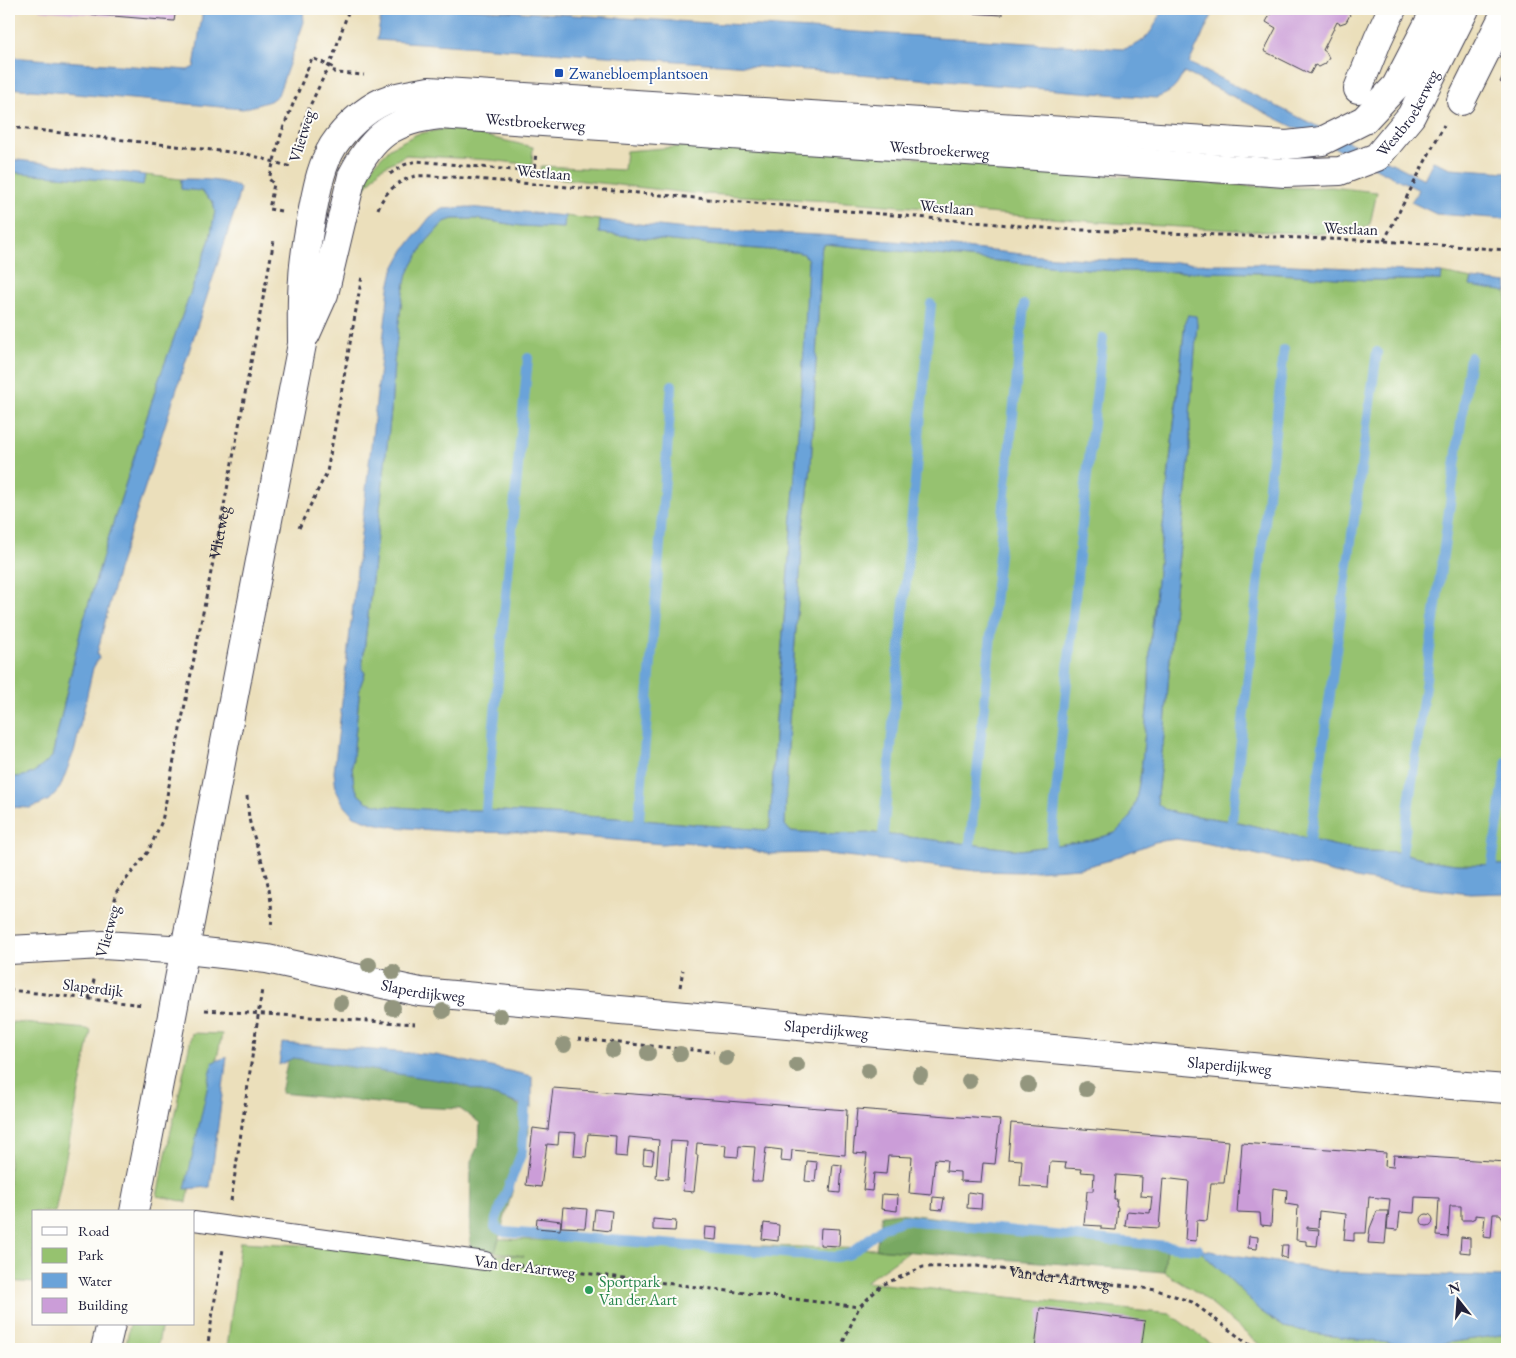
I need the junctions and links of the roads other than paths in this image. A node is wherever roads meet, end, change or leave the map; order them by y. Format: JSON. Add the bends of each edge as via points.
{"nodes":[{"id":1,"x":1392,"y":9,"type":"edge"},
{"id":2,"x":1436,"y":9,"type":"edge"},
{"id":3,"x":1465,"y":9,"type":"edge"},
{"id":4,"x":1507,"y":9,"type":"edge"},
{"id":5,"x":1358,"y":89,"type":"dead end"},
{"id":6,"x":1461,"y":101,"type":"road end"},
{"id":7,"x":352,"y":176,"type":"joint"},
{"id":8,"x":320,"y":177,"type":"joint"},
{"id":9,"x":302,"y":344,"type":"junction"},
{"id":10,"x":9,"y":950,"type":"edge"},
{"id":11,"x":186,"y":950,"type":"junction"},
{"id":12,"x":1507,"y":1089,"type":"edge"},
{"id":13,"x":134,"y":1210,"type":"edge"},
{"id":14,"x":195,"y":1221,"type":"edge"},
{"id":15,"x":485,"y":1261,"type":"road end"},
{"id":16,"x":111,"y":1326,"type":"edge"},
{"id":17,"x":106,"y":1349,"type":"edge"}],
"edges":[{"from":1,"to":5,"type":"main road"},
{"from":2,"to":8,"type":"main road","name":"Westbroekerweg","via":[[1396,86],[1364,120],[1322,141],[1287,145],[429,91],[404,95],[368,111],[341,135]]},
{"from":3,"to":7,"type":"main road","name":"Westbroekerweg","via":[[1411,116],[1376,157],[1340,171],[1285,173],[440,115],[386,131],[370,145]]},
{"from":4,"to":6,"type":"main road"},
{"from":7,"to":9,"type":"main road","name":"Vlietweg","via":[[324,294]]},
{"from":8,"to":9,"type":"main road","name":"Vlietweg","via":[[303,279]]},
{"from":9,"to":11,"type":"main road","name":"Vlietweg"},
{"from":10,"to":11,"type":"main road","name":"Slaperdijkweg","via":[[103,945]]},
{"from":11,"to":12,"type":"main road","name":"Slaperdijkweg","via":[[267,959],[420,992]]},
{"from":11,"to":13,"type":"main road","name":"Vlietweg"},
{"from":14,"to":15,"type":"lane","name":"Van der Aartweg"},
{"from":16,"to":17,"type":"main road"}]}
